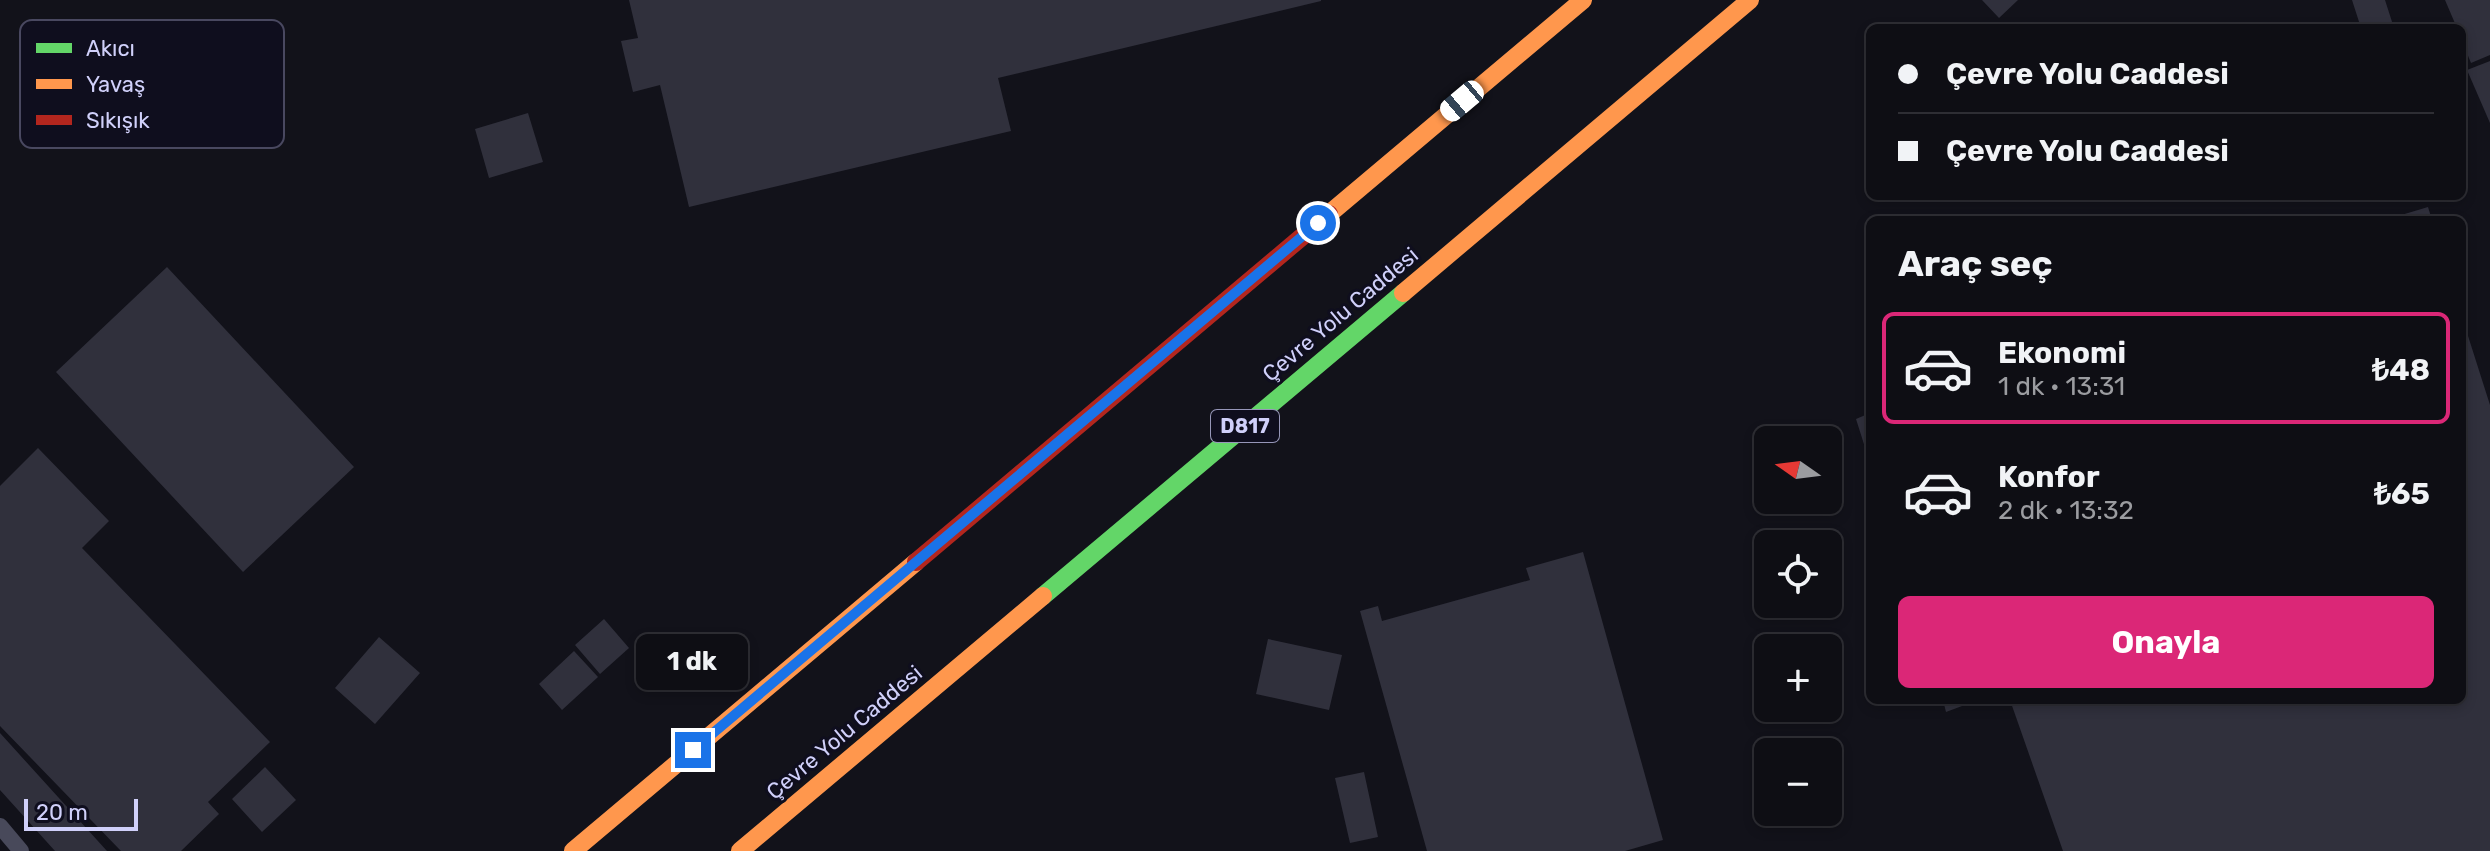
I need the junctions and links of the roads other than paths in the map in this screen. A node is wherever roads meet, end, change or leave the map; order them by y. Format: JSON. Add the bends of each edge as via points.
{"nodes":[{"id":1,"x":1583,"y":0,"type":"edge"},
{"id":2,"x":1750,"y":0,"type":"edge"},
{"id":3,"x":0,"y":826,"type":"edge"},
{"id":4,"x":21,"y":851,"type":"edge"},
{"id":5,"x":573,"y":851,"type":"edge"},
{"id":6,"x":740,"y":851,"type":"edge"}],
"edges":[{"from":1,"to":5,"type":"highway"},
{"from":2,"to":6,"type":"highway","name":"Çevre Yolu Caddesi","number":"D817"},
{"from":3,"to":4,"type":"lane"}]}
